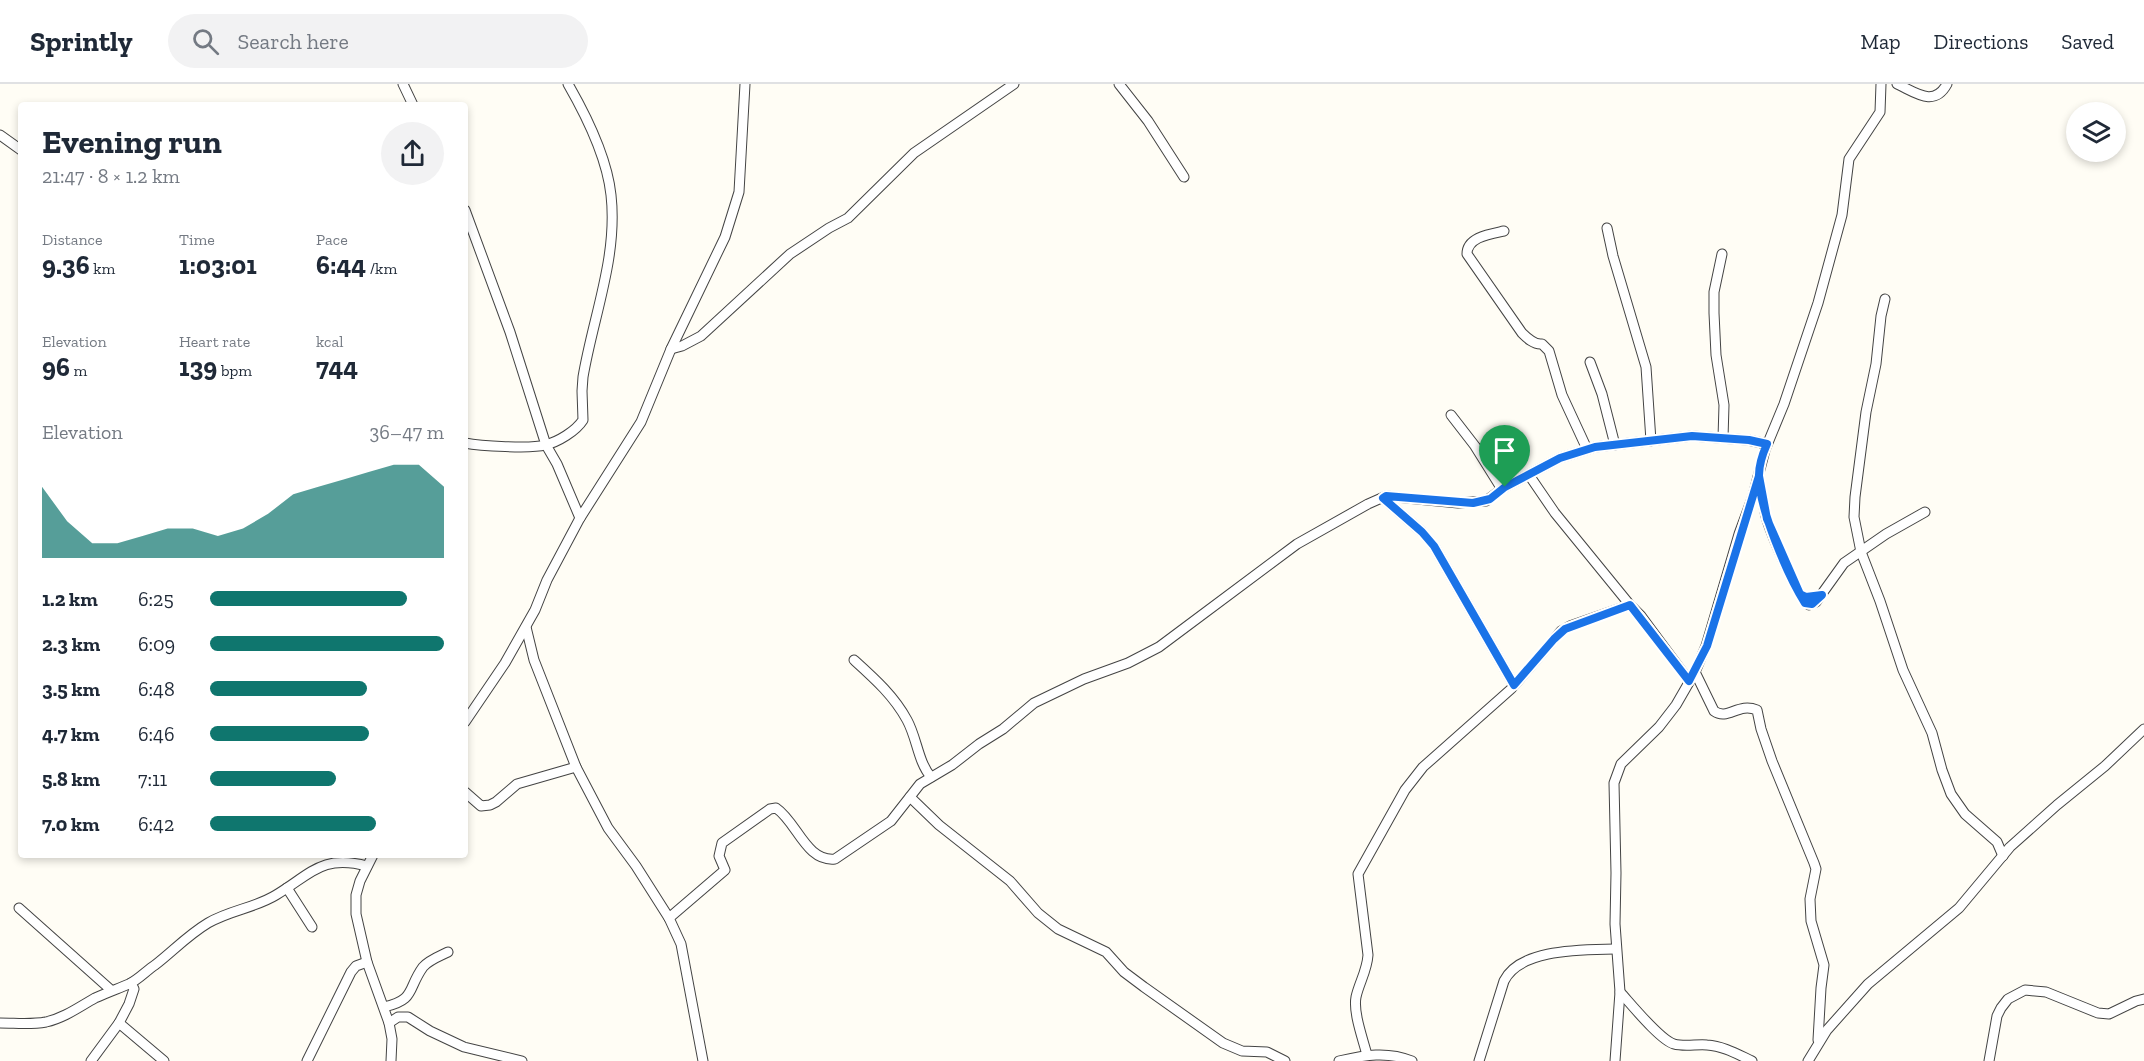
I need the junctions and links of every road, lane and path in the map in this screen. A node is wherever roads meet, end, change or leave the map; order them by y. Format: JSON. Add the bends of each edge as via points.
{"nodes":[{"id":1,"x":403,"y":84,"type":"edge"},
{"id":2,"x":568,"y":84,"type":"edge"},
{"id":3,"x":745,"y":84,"type":"edge"},
{"id":4,"x":1014,"y":84,"type":"edge"},
{"id":5,"x":1119,"y":84,"type":"edge"},
{"id":6,"x":1881,"y":84,"type":"edge"},
{"id":7,"x":1897,"y":84,"type":"edge"},
{"id":8,"x":1947,"y":84,"type":"edge"},
{"id":9,"x":412,"y":102,"type":"edge"},
{"id":10,"x":0,"y":135,"type":"edge"},
{"id":11,"x":18,"y":148,"type":"edge"},
{"id":12,"x":1184,"y":177,"type":"dead end"},
{"id":13,"x":468,"y":218,"type":"edge"},
{"id":14,"x":1607,"y":228,"type":"dead end"},
{"id":15,"x":1504,"y":231,"type":"dead end"},
{"id":16,"x":1722,"y":254,"type":"dead end"},
{"id":17,"x":1885,"y":299,"type":"dead end"},
{"id":18,"x":671,"y":349,"type":"junction"},
{"id":19,"x":1590,"y":362,"type":"dead end"},
{"id":20,"x":1451,"y":415,"type":"dead end"},
{"id":21,"x":1723,"y":438,"type":"junction"},
{"id":22,"x":1651,"y":441,"type":"junction"},
{"id":23,"x":468,"y":443,"type":"edge"},
{"id":24,"x":1767,"y":444,"type":"junction"},
{"id":25,"x":546,"y":445,"type":"junction"},
{"id":26,"x":1615,"y":445,"type":"junction"},
{"id":27,"x":1587,"y":449,"type":"junction"},
{"id":28,"x":1529,"y":475,"type":"junction"},
{"id":29,"x":1759,"y":476,"type":"junction"},
{"id":30,"x":1501,"y":490,"type":"junction"},
{"id":31,"x":1383,"y":498,"type":"junction"},
{"id":32,"x":1925,"y":512,"type":"dead end"},
{"id":33,"x":580,"y":518,"type":"junction"},
{"id":34,"x":1861,"y":552,"type":"junction"},
{"id":35,"x":1630,"y":605,"type":"junction"},
{"id":36,"x":526,"y":627,"type":"junction"},
{"id":37,"x":854,"y":660,"type":"dead end"},
{"id":38,"x":1695,"y":672,"type":"junction"},
{"id":39,"x":1689,"y":681,"type":"junction"},
{"id":40,"x":1514,"y":685,"type":"junction"},
{"id":41,"x":468,"y":718,"type":"edge"},
{"id":42,"x":2144,"y":729,"type":"edge"},
{"id":43,"x":576,"y":767,"type":"junction"},
{"id":44,"x":931,"y":777,"type":"junction"},
{"id":45,"x":468,"y":795,"type":"edge"},
{"id":46,"x":910,"y":797,"type":"junction"},
{"id":47,"x":2002,"y":856,"type":"junction"},
{"id":48,"x":371,"y":858,"type":"edge"},
{"id":49,"x":367,"y":866,"type":"junction"},
{"id":50,"x":287,"y":888,"type":"junction"},
{"id":51,"x":19,"y":908,"type":"dead end"},
{"id":52,"x":669,"y":918,"type":"junction"},
{"id":53,"x":312,"y":927,"type":"dead end"},
{"id":54,"x":1616,"y":949,"type":"junction"},
{"id":55,"x":448,"y":952,"type":"dead end"},
{"id":56,"x":367,"y":962,"type":"junction"},
{"id":57,"x":131,"y":983,"type":"junction"},
{"id":58,"x":111,"y":990,"type":"junction"},
{"id":59,"x":1620,"y":992,"type":"junction"},
{"id":60,"x":2144,"y":999,"type":"edge"},
{"id":61,"x":384,"y":1007,"type":"junction"},
{"id":62,"x":0,"y":1023,"type":"edge"},
{"id":63,"x":119,"y":1023,"type":"junction"},
{"id":64,"x":389,"y":1023,"type":"junction"},
{"id":65,"x":1818,"y":1043,"type":"junction"},
{"id":66,"x":1249,"y":1052,"type":"junction"},
{"id":67,"x":1367,"y":1055,"type":"junction"},
{"id":68,"x":91,"y":1061,"type":"edge"},
{"id":69,"x":164,"y":1061,"type":"edge"},
{"id":70,"x":307,"y":1061,"type":"edge"},
{"id":71,"x":391,"y":1061,"type":"edge"},
{"id":72,"x":522,"y":1061,"type":"edge"},
{"id":73,"x":703,"y":1061,"type":"edge"},
{"id":74,"x":1240,"y":1061,"type":"edge"},
{"id":75,"x":1285,"y":1061,"type":"edge"},
{"id":76,"x":1339,"y":1061,"type":"edge"},
{"id":77,"x":1412,"y":1061,"type":"edge"},
{"id":78,"x":1479,"y":1061,"type":"edge"},
{"id":79,"x":1615,"y":1061,"type":"edge"},
{"id":80,"x":1752,"y":1061,"type":"edge"},
{"id":81,"x":1808,"y":1061,"type":"edge"},
{"id":82,"x":1989,"y":1061,"type":"edge"}],
"edges":[{"from":1,"to":9,"type":"street"},
{"from":2,"to":25,"type":"street","via":[[607,172],[611,235],[583,377],[583,420]]},
{"from":3,"to":18,"type":"street","via":[[741,171],[734,211]]},
{"from":4,"to":18,"type":"street","via":[[914,153],[861,207],[790,254],[701,336]]},
{"from":5,"to":12,"type":"street"},
{"from":6,"to":24,"type":"street","via":[[1880,112],[1850,159],[1842,214],[1818,303]]},
{"from":7,"to":8,"type":"street","via":[[1924,97],[1935,97]]},
{"from":10,"to":11,"type":"street"},
{"from":13,"to":25,"type":"street"},
{"from":14,"to":22,"type":"street","via":[[1646,367]]},
{"from":15,"to":27,"type":"street","via":[[1473,242],[1467,254],[1522,333],[1549,351],[1562,395]]},
{"from":16,"to":21,"type":"street","via":[[1713,313],[1724,405]]},
{"from":17,"to":34,"type":"street","via":[[1854,517]]},
{"from":18,"to":33,"type":"street","via":[[641,422]]},
{"from":19,"to":26,"type":"street"},
{"from":20,"to":30,"type":"street"},
{"from":21,"to":22,"type":"street","via":[[1692,436]]},
{"from":21,"to":24,"type":"street"},
{"from":22,"to":26,"type":"street"},
{"from":23,"to":25,"type":"street"},
{"from":24,"to":29,"type":"street"},
{"from":25,"to":33,"type":"street"},
{"from":26,"to":27,"type":"street"},
{"from":27,"to":28,"type":"street"},
{"from":28,"to":30,"type":"street"},
{"from":28,"to":35,"type":"street"},
{"from":29,"to":34,"type":"street","via":[[1767,519],[1800,594],[1822,595],[1844,563]]},
{"from":29,"to":38,"type":"street","via":[[1707,646]]},
{"from":30,"to":31,"type":"street","via":[[1490,499],[1473,503]]},
{"from":31,"to":40,"type":"street","via":[[1434,546]]},
{"from":31,"to":44,"type":"street","via":[[1297,544],[1159,647],[1039,699],[1003,729]]},
{"from":32,"to":34,"type":"street"},
{"from":33,"to":36,"type":"street"},
{"from":34,"to":47,"type":"street","via":[[1904,670],[1932,733],[1951,794],[1965,814],[1997,842]]},
{"from":35,"to":39,"type":"street"},
{"from":35,"to":40,"type":"street","via":[[1565,629]]},
{"from":36,"to":41,"type":"street"},
{"from":36,"to":43,"type":"street","via":[[534,660]]},
{"from":37,"to":44,"type":"street","via":[[894,699],[908,721]]},
{"from":38,"to":39,"type":"street"},
{"from":38,"to":65,"type":"street","via":[[1717,714],[1725,715],[1741,707],[1757,710],[1772,761],[1815,863],[1810,921],[1824,965]]},
{"from":39,"to":54,"type":"street","via":[[1668,716],[1629,755],[1617,773]]},
{"from":40,"to":67,"type":"street","via":[[1417,774],[1360,869],[1358,884],[1368,955],[1356,1007]]},
{"from":42,"to":47,"type":"street"},
{"from":43,"to":45,"type":"street","via":[[517,784],[490,805],[481,806]]},
{"from":43,"to":52,"type":"street","via":[[608,828]]},
{"from":44,"to":46,"type":"street"},
{"from":46,"to":52,"type":"street","via":[[886,825],[829,860],[813,852],[782,813],[776,808],[770,810],[722,843],[719,856],[725,870]]},
{"from":46,"to":66,"type":"street","via":[[1010,881],[1052,925],[1106,952],[1124,972],[1214,1037]]},
{"from":47,"to":65,"type":"street","via":[[1959,908],[1868,984]]},
{"from":48,"to":49,"type":"street"},
{"from":49,"to":50,"type":"street","via":[[328,863]]},
{"from":49,"to":56,"type":"street","via":[[356,895],[356,914]]},
{"from":50,"to":53,"type":"street"},
{"from":50,"to":57,"type":"street","via":[[208,923]]},
{"from":51,"to":58,"type":"street"},
{"from":52,"to":73,"type":"street","via":[[681,944]]},
{"from":54,"to":59,"type":"street"},
{"from":54,"to":78,"type":"street","via":[[1554,952],[1511,969]]},
{"from":55,"to":61,"type":"street","via":[[426,964],[402,1002]]},
{"from":56,"to":61,"type":"street"},
{"from":56,"to":70,"type":"street","via":[[351,972]]},
{"from":57,"to":58,"type":"street"},
{"from":57,"to":63,"type":"street","via":[[134,989]]},
{"from":58,"to":62,"type":"street","via":[[57,1019],[32,1024]]},
{"from":59,"to":79,"type":"street"},
{"from":59,"to":80,"type":"street","via":[[1671,1043],[1721,1047]]},
{"from":60,"to":82,"type":"street","via":[[2109,1014],[2046,992],[2025,990],[2001,1008]]},
{"from":61,"to":64,"type":"street"},
{"from":63,"to":68,"type":"street"},
{"from":63,"to":69,"type":"street"},
{"from":64,"to":71,"type":"street"},
{"from":64,"to":72,"type":"street","via":[[398,1017],[408,1017],[464,1047]]},
{"from":65,"to":81,"type":"street"},
{"from":66,"to":74,"type":"street"},
{"from":66,"to":75,"type":"street","via":[[1267,1053]]},
{"from":67,"to":76,"type":"street"},
{"from":67,"to":77,"type":"street"}]}
